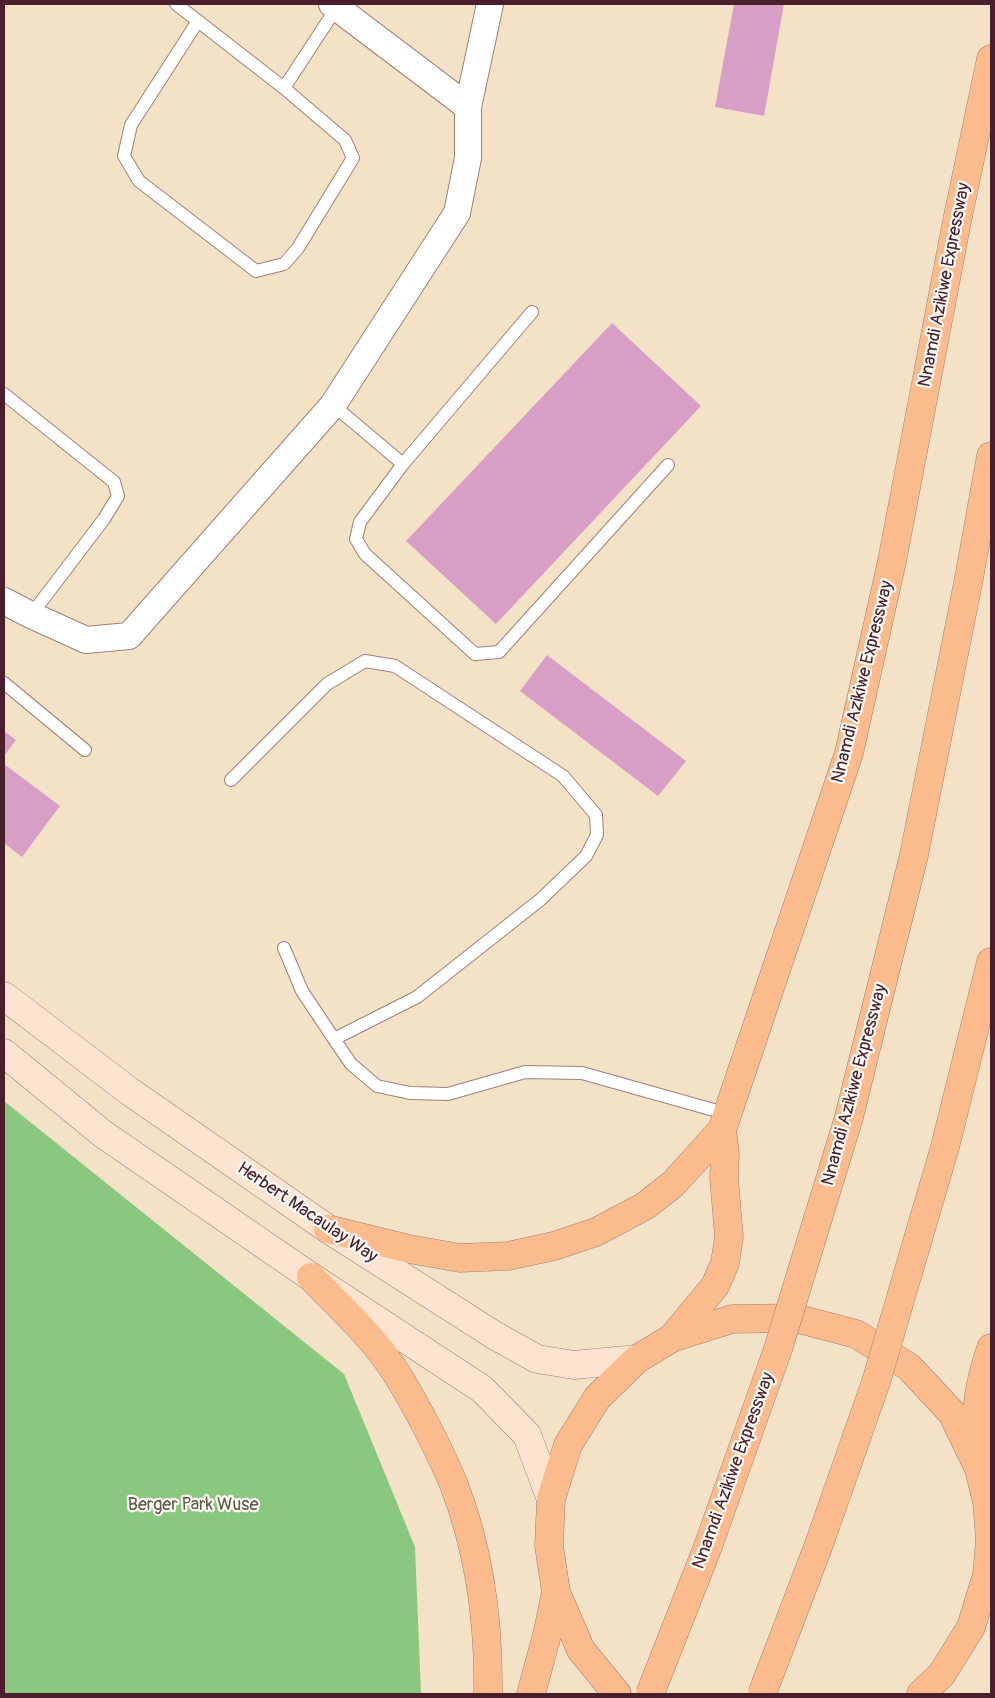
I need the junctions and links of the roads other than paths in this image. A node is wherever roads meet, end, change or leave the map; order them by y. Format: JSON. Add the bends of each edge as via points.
{"nodes":[{"id":1,"x":176,"y":4,"type":"edge"},
{"id":2,"x":490,"y":4,"type":"edge"},
{"id":3,"x":335,"y":6,"type":"edge"},
{"id":4,"x":198,"y":21,"type":"junction"},
{"id":5,"x":991,"y":59,"type":"edge"},
{"id":6,"x":284,"y":88,"type":"junction"},
{"id":7,"x":468,"y":107,"type":"junction"},
{"id":8,"x":532,"y":312,"type":"dead end"},
{"id":9,"x":4,"y":394,"type":"edge"},
{"id":10,"x":333,"y":405,"type":"junction"},
{"id":11,"x":991,"y":456,"type":"edge"},
{"id":12,"x":403,"y":464,"type":"junction"},
{"id":13,"x":668,"y":465,"type":"dead end"},
{"id":14,"x":4,"y":601,"type":"edge"},
{"id":15,"x":31,"y":615,"type":"junction"},
{"id":16,"x":4,"y":683,"type":"edge"},
{"id":17,"x":85,"y":750,"type":"dead end"},
{"id":18,"x":231,"y":780,"type":"dead end"},
{"id":19,"x":284,"y":948,"type":"dead end"},
{"id":20,"x":991,"y":962,"type":"edge"},
{"id":21,"x":4,"y":996,"type":"edge"},
{"id":22,"x":334,"y":1039,"type":"junction"},
{"id":23,"x":4,"y":1053,"type":"edge"},
{"id":24,"x":725,"y":1122,"type":"junction"},
{"id":25,"x":328,"y":1229,"type":"junction"},
{"id":26,"x":311,"y":1277,"type":"junction"},
{"id":27,"x":672,"y":1338,"type":"junction"},
{"id":28,"x":991,"y":1348,"type":"edge"},
{"id":29,"x":637,"y":1359,"type":"junction"},
{"id":30,"x":979,"y":1469,"type":"junction"},
{"id":31,"x":551,"y":1499,"type":"junction"},
{"id":32,"x":989,"y":1503,"type":"edge"},
{"id":33,"x":989,"y":1586,"type":"edge"},
{"id":34,"x":556,"y":1592,"type":"junction"},
{"id":35,"x":488,"y":1694,"type":"edge"},
{"id":36,"x":531,"y":1694,"type":"edge"},
{"id":37,"x":617,"y":1694,"type":"edge"},
{"id":38,"x":650,"y":1694,"type":"edge"},
{"id":39,"x":762,"y":1694,"type":"edge"},
{"id":40,"x":921,"y":1694,"type":"edge"}],
"edges":[{"from":1,"to":4,"type":"lane"},
{"from":2,"to":7,"type":"street"},
{"from":3,"to":6,"type":"lane"},
{"from":3,"to":7,"type":"street"},
{"from":4,"to":6,"type":"lane"},
{"from":4,"to":6,"type":"lane","via":[[131,125],[124,156],[140,181],[256,271],[284,264],[298,248],[353,158],[345,140]]},
{"from":5,"to":24,"type":"highway","name":"Nnamdi Azikiwe Expressway","via":[[892,561],[849,753]]},
{"from":7,"to":10,"type":"street","via":[[468,158],[457,214]]},
{"from":8,"to":12,"type":"lane"},
{"from":9,"to":15,"type":"lane","via":[[114,482],[118,496]]},
{"from":10,"to":12,"type":"lane"},
{"from":10,"to":15,"type":"street","via":[[129,636],[86,640]]},
{"from":11,"to":38,"type":"highway","name":"Nnamdi Azikiwe Expressway","bridge":true,"via":[[914,855],[849,1117],[778,1349],[707,1549]]},
{"from":12,"to":13,"type":"lane","via":[[360,522],[356,539],[365,554],[475,654],[499,652]]},
{"from":14,"to":15,"type":"street"},
{"from":16,"to":17,"type":"lane"},
{"from":18,"to":22,"type":"lane","via":[[327,684],[365,661],[395,666],[563,776],[596,815],[597,835],[586,856],[540,900],[417,997]]},
{"from":19,"to":22,"type":"lane","via":[[302,991]]},
{"from":20,"to":39,"type":"highway","bridge":true,"via":[[945,1147],[876,1382]]},
{"from":21,"to":25,"type":"main road","name":"Herbert Macaulay Way","via":[[129,1091]]},
{"from":22,"to":24,"type":"lane","via":[[351,1064],[378,1086],[410,1093],[448,1094],[525,1072],[582,1073]]},
{"from":23,"to":26,"type":"main road","via":[[104,1134]]},
{"from":24,"to":25,"type":"highway","via":[[673,1184],[645,1206],[596,1232],[554,1246],[508,1256],[460,1258]]},
{"from":24,"to":27,"type":"highway","name":"Nnamdi Azikiwe Expressway","via":[[724,1178],[729,1236],[725,1263],[715,1286]]},
{"from":25,"to":29,"type":"main road","name":"Herbert Macaulay Way","via":[[537,1359],[574,1365]]},
{"from":26,"to":31,"type":"main road","via":[[482,1389],[527,1436]]},
{"from":26,"to":35,"type":"highway","via":[[375,1343],[406,1389],[454,1485],[471,1538],[484,1600]]},
{"from":27,"to":29,"type":"highway"},
{"from":27,"to":30,"type":"highway","via":[[732,1319],[795,1318],[856,1334],[909,1367],[952,1413]]},
{"from":28,"to":30,"type":"highway","via":[[976,1408]]},
{"from":29,"to":31,"type":"highway","via":[[597,1398],[568,1445]]},
{"from":30,"to":32,"type":"highway"},
{"from":31,"to":34,"type":"highway","via":[[549,1546]]},
{"from":32,"to":33,"type":"highway"},
{"from":33,"to":40,"type":"highway","via":[[970,1627],[942,1674]]},
{"from":34,"to":36,"type":"highway"},
{"from":34,"to":37,"type":"highway","via":[[581,1650]]}]}
